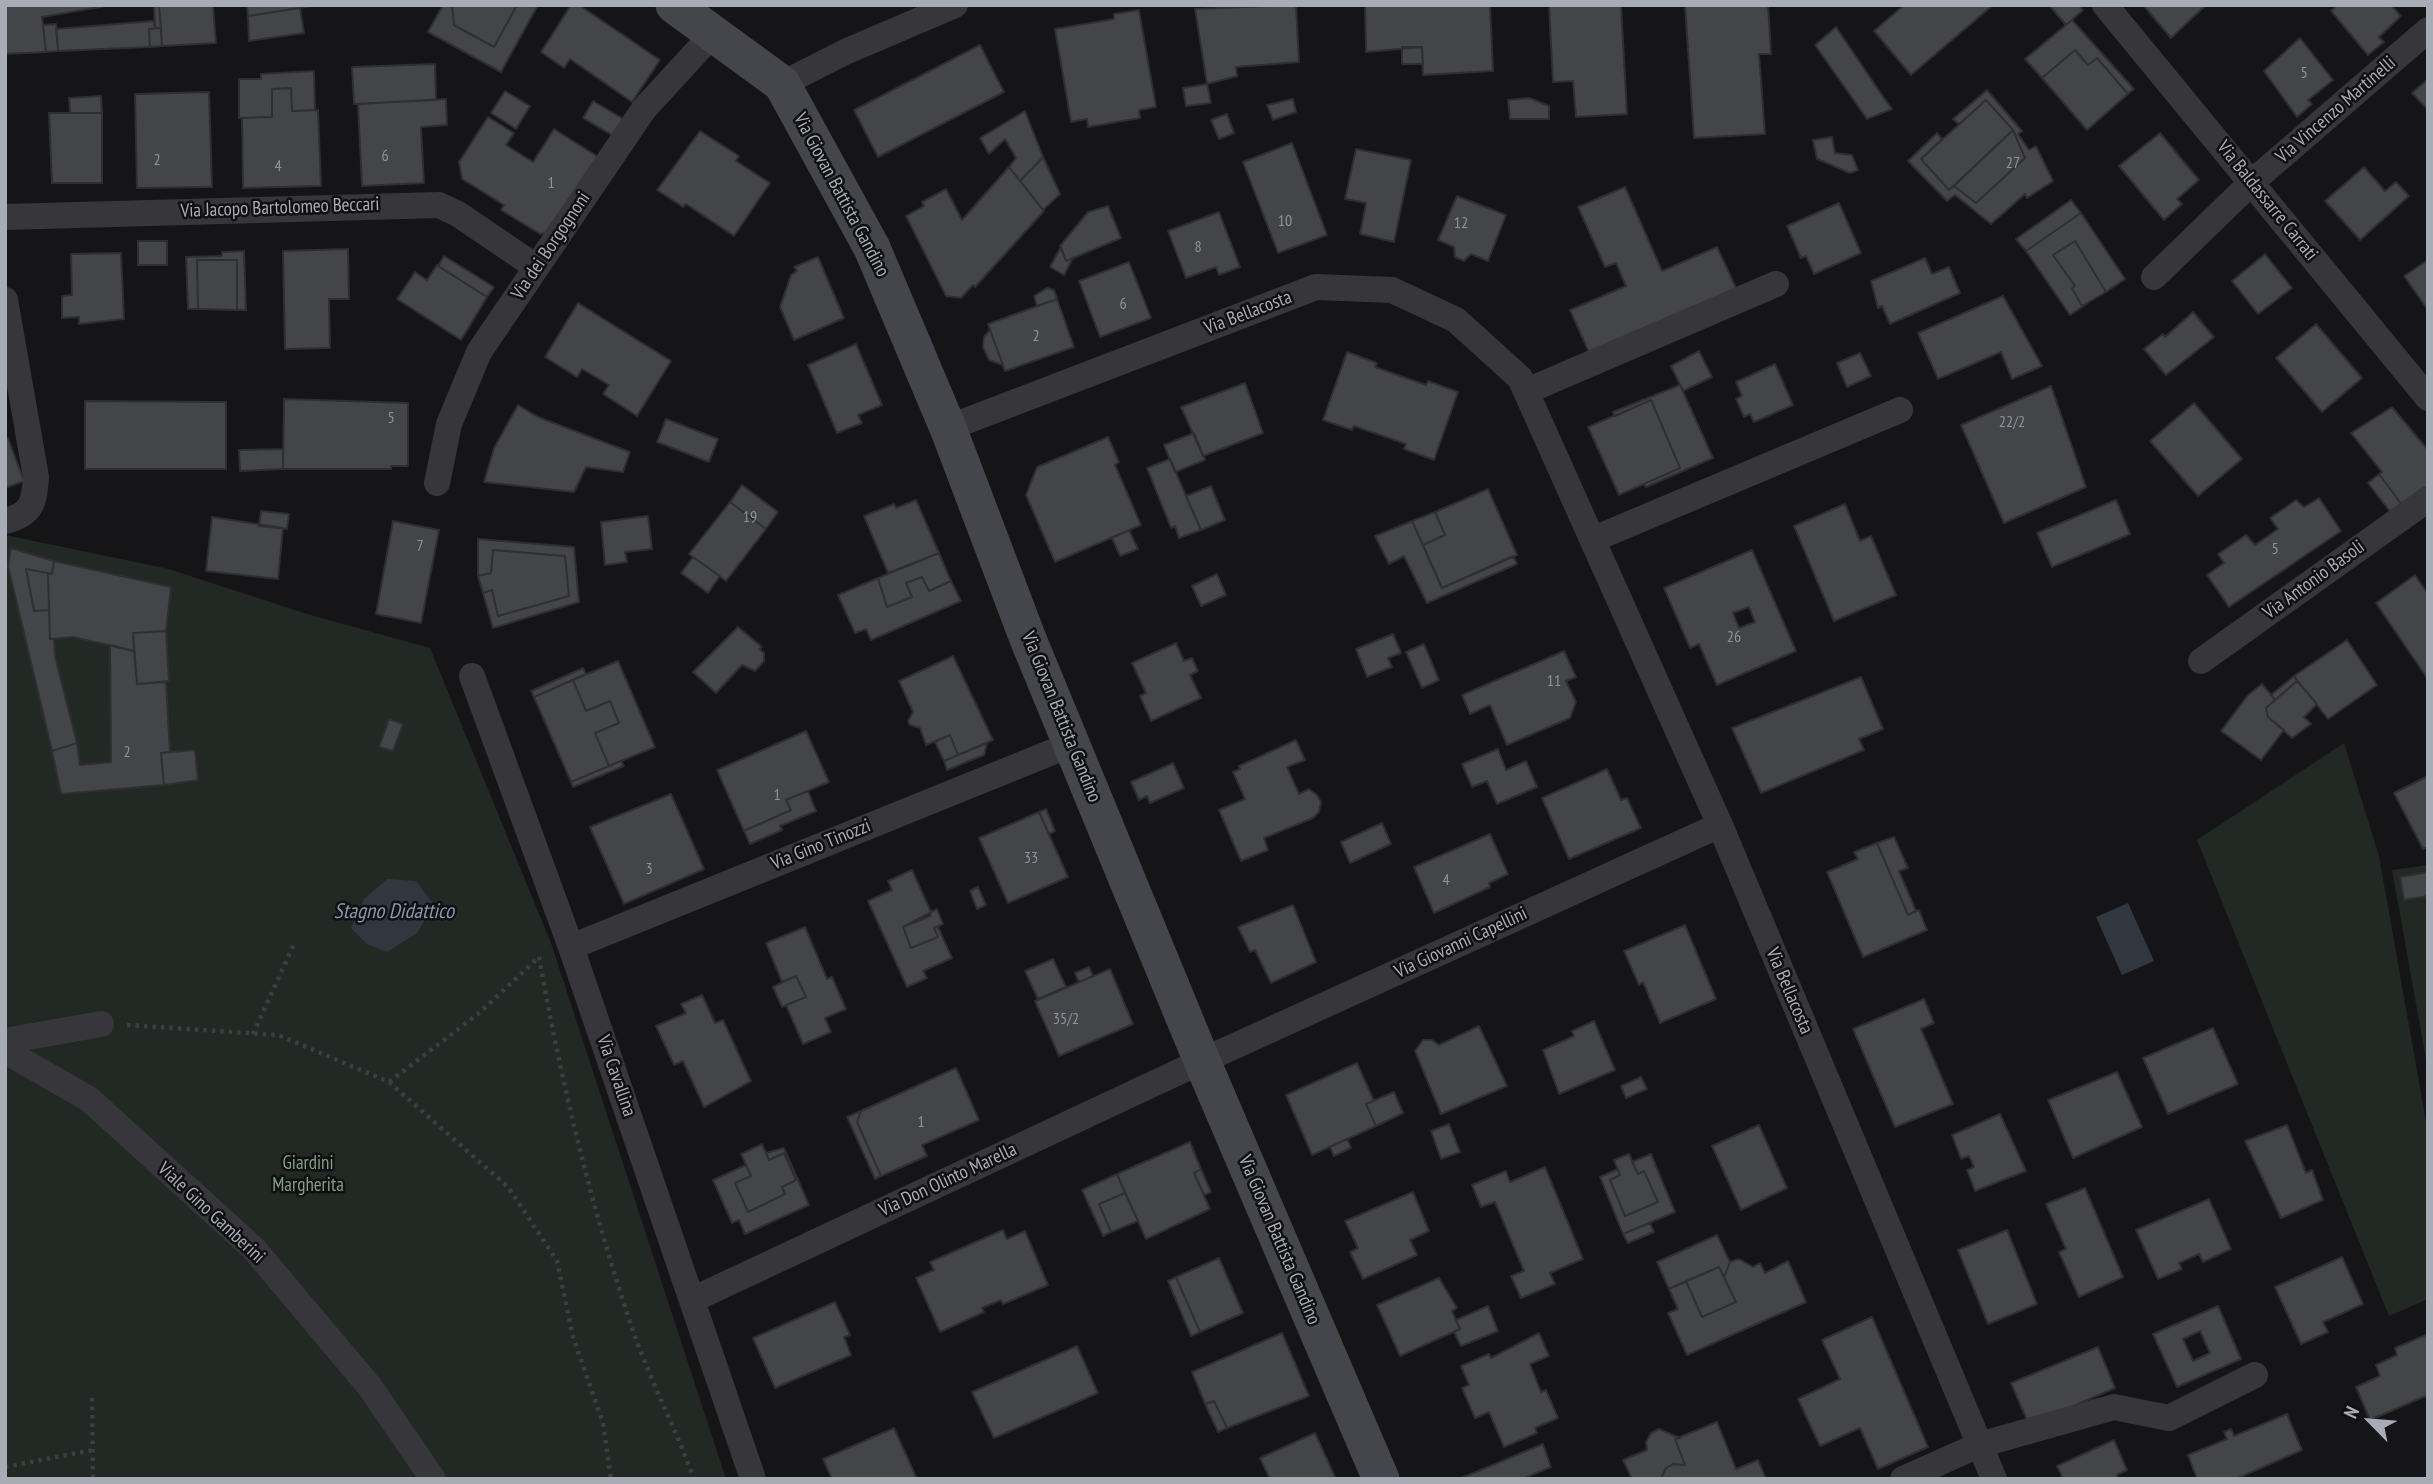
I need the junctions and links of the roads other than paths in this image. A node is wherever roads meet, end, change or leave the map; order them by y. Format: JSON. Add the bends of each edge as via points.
{"nodes":[{"id":1,"x":674,"y":5,"type":"edge"},
{"id":2,"x":955,"y":5,"type":"edge"},
{"id":3,"x":2105,"y":5,"type":"edge"},
{"id":4,"x":2428,"y":30,"type":"edge"},
{"id":5,"x":712,"y":36,"type":"junction"},
{"id":6,"x":782,"y":84,"type":"junction"},
{"id":7,"x":2252,"y":182,"type":"junction"},
{"id":8,"x":5,"y":218,"type":"edge"},
{"id":9,"x":536,"y":267,"type":"junction"},
{"id":10,"x":2154,"y":277,"type":"dead end"},
{"id":11,"x":1776,"y":284,"type":"dead end"},
{"id":12,"x":5,"y":300,"type":"edge"},
{"id":13,"x":1527,"y":391,"type":"junction"},
{"id":14,"x":2428,"y":398,"type":"edge"},
{"id":15,"x":1900,"y":410,"type":"dead end"},
{"id":16,"x":948,"y":428,"type":"junction"},
{"id":17,"x":437,"y":483,"type":"dead end"},
{"id":18,"x":2428,"y":499,"type":"edge"},
{"id":19,"x":5,"y":521,"type":"edge"},
{"id":20,"x":1594,"y":540,"type":"junction"},
{"id":21,"x":2201,"y":661,"type":"dead end"},
{"id":22,"x":471,"y":676,"type":"dead end"},
{"id":23,"x":1072,"y":744,"type":"junction"},
{"id":24,"x":1720,"y":825,"type":"junction"},
{"id":25,"x":558,"y":949,"type":"junction"},
{"id":26,"x":101,"y":1024,"type":"road end"},
{"id":27,"x":5,"y":1041,"type":"edge"},
{"id":28,"x":5,"y":1051,"type":"edge"},
{"id":29,"x":1202,"y":1061,"type":"junction"},
{"id":30,"x":694,"y":1299,"type":"junction"},
{"id":31,"x":2255,"y":1375,"type":"dead end"},
{"id":32,"x":1979,"y":1445,"type":"junction"},
{"id":33,"x":433,"y":1479,"type":"edge"},
{"id":34,"x":753,"y":1479,"type":"edge"},
{"id":35,"x":1381,"y":1479,"type":"edge"},
{"id":36,"x":1903,"y":1479,"type":"edge"},
{"id":37,"x":1994,"y":1479,"type":"edge"}],
"edges":[{"from":1,"to":5,"type":"street","name":"Via Giovan Battista Gandino"},
{"from":2,"to":6,"type":"street"},
{"from":3,"to":7,"type":"street","name":"Via Baldassarre Carrati"},
{"from":4,"to":7,"type":"street","name":"Via Vincenzo Martinelli"},
{"from":5,"to":6,"type":"street","name":"Via Giovan Battista Gandino"},
{"from":5,"to":9,"type":"street","name":"Via dei Borgognoni","via":[[644,109]]},
{"from":6,"to":16,"type":"street","name":"Via Giovan Battista Gandino","via":[[872,248]]},
{"from":7,"to":10,"type":"street","name":"Via Vincenzo Martinelli"},
{"from":7,"to":14,"type":"street","name":"Via Baldassarre Carrati"},
{"from":8,"to":9,"type":"street","name":"Via Jacopo Bartolomeo Beccari","via":[[439,205]]},
{"from":9,"to":17,"type":"street","name":"Via dei Borgognoni","via":[[479,352],[449,424]]},
{"from":11,"to":13,"type":"street"},
{"from":12,"to":19,"type":"street","via":[[36,477],[34,502],[20,517]]},
{"from":13,"to":16,"type":"street","name":"Via Bellacosta","via":[[1520,378],[1456,320],[1392,290],[1316,287]]},
{"from":13,"to":20,"type":"street","name":"Via Bellacosta"},
{"from":15,"to":20,"type":"street"},
{"from":16,"to":23,"type":"street","name":"Via Giovan Battista Gandino"},
{"from":18,"to":21,"type":"street","name":"Via Antonio Basoli"},
{"from":20,"to":24,"type":"street","name":"Via Bellacosta"},
{"from":22,"to":25,"type":"street","name":"Via Cavallina"},
{"from":23,"to":25,"type":"street","name":"Via Gino Tinozzi"},
{"from":23,"to":29,"type":"street","name":"Via Giovan Battista Gandino"},
{"from":24,"to":29,"type":"street","name":"Via Giovanni Capellini"},
{"from":24,"to":32,"type":"street","name":"Via Bellacosta"},
{"from":25,"to":30,"type":"street","name":"Via Cavallina"},
{"from":26,"to":27,"type":"street"},
{"from":28,"to":33,"type":"street","name":"Viale Gino Gamberini","via":[[89,1099],[254,1249],[370,1388]]},
{"from":29,"to":30,"type":"street","name":"Via Don Olinto Marella"},
{"from":29,"to":35,"type":"street","name":"Via Giovan Battista Gandino"},
{"from":30,"to":34,"type":"street","name":"Via Cavallina"},
{"from":31,"to":32,"type":"street","via":[[2169,1418],[2114,1407]]},
{"from":32,"to":36,"type":"street"},
{"from":32,"to":37,"type":"street","name":"Via Bellacosta"}]}
